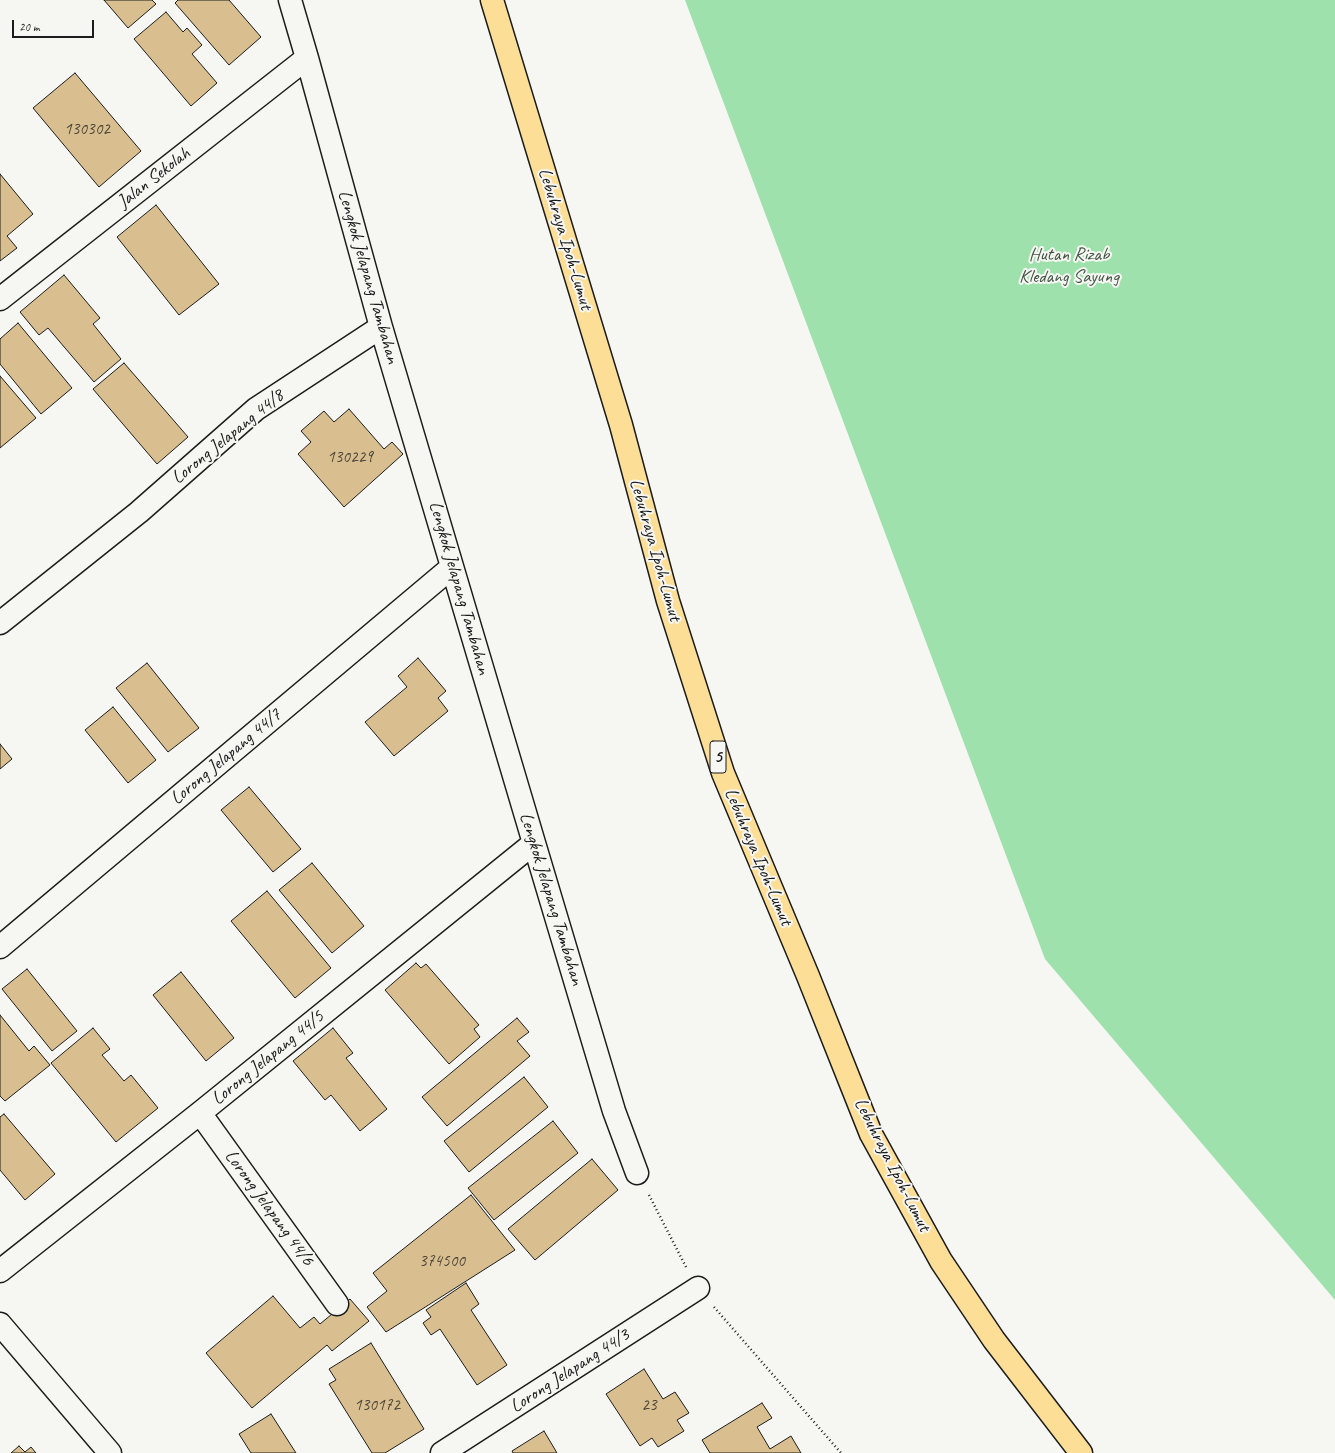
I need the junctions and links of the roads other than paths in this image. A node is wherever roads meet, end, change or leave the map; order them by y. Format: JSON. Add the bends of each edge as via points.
{"nodes":[{"id":1,"x":290,"y":0,"type":"edge"},
{"id":2,"x":492,"y":0,"type":"edge"},
{"id":3,"x":307,"y":58,"type":"junction"},
{"id":4,"x":0,"y":299,"type":"edge"},
{"id":5,"x":381,"y":327,"type":"junction"},
{"id":6,"x":452,"y":567,"type":"junction"},
{"id":7,"x":0,"y":623,"type":"edge"},
{"id":8,"x":534,"y":843,"type":"junction"},
{"id":9,"x":0,"y":947,"type":"edge"},
{"id":10,"x":200,"y":1113,"type":"junction"},
{"id":11,"x":637,"y":1172,"type":"road end"},
{"id":12,"x":0,"y":1271,"type":"edge"},
{"id":13,"x":698,"y":1288,"type":"road end"},
{"id":14,"x":337,"y":1304,"type":"dead end"},
{"id":15,"x":0,"y":1324,"type":"edge"},
{"id":16,"x":110,"y":1453,"type":"edge"},
{"id":17,"x":442,"y":1453,"type":"edge"},
{"id":18,"x":1081,"y":1453,"type":"edge"}],
"edges":[{"from":1,"to":3,"type":"street","name":"Lengkok Jelapang Tambahan"},
{"from":2,"to":18,"type":"highway","name":"Lebuhraya Ipoh-Lumut","number":"5","via":[[621,425],[668,601],[723,773],[871,1134],[941,1261],[994,1340]]},
{"from":3,"to":4,"type":"street","name":"Jalan Sekolah"},
{"from":3,"to":5,"type":"street","name":"Lengkok Jelapang Tambahan"},
{"from":5,"to":6,"type":"street","name":"Lengkok Jelapang Tambahan"},
{"from":5,"to":7,"type":"street","name":"Lorong Jelapang 44/8","via":[[256,410],[139,512]]},
{"from":6,"to":8,"type":"street","name":"Lengkok Jelapang Tambahan"},
{"from":6,"to":9,"type":"street","name":"Lorong Jelapang 44/7"},
{"from":8,"to":10,"type":"street","name":"Lorong Jelapang 44/5"},
{"from":8,"to":11,"type":"street","name":"Lengkok Jelapang Tambahan","via":[[614,1111]]},
{"from":10,"to":12,"type":"street","name":"Lorong Jelapang 44/5"},
{"from":10,"to":14,"type":"street","name":"Lorong Jelapang 44/6"},
{"from":13,"to":17,"type":"street","name":"Lorong Jelapang 44/3"},
{"from":15,"to":16,"type":"street"}]}
